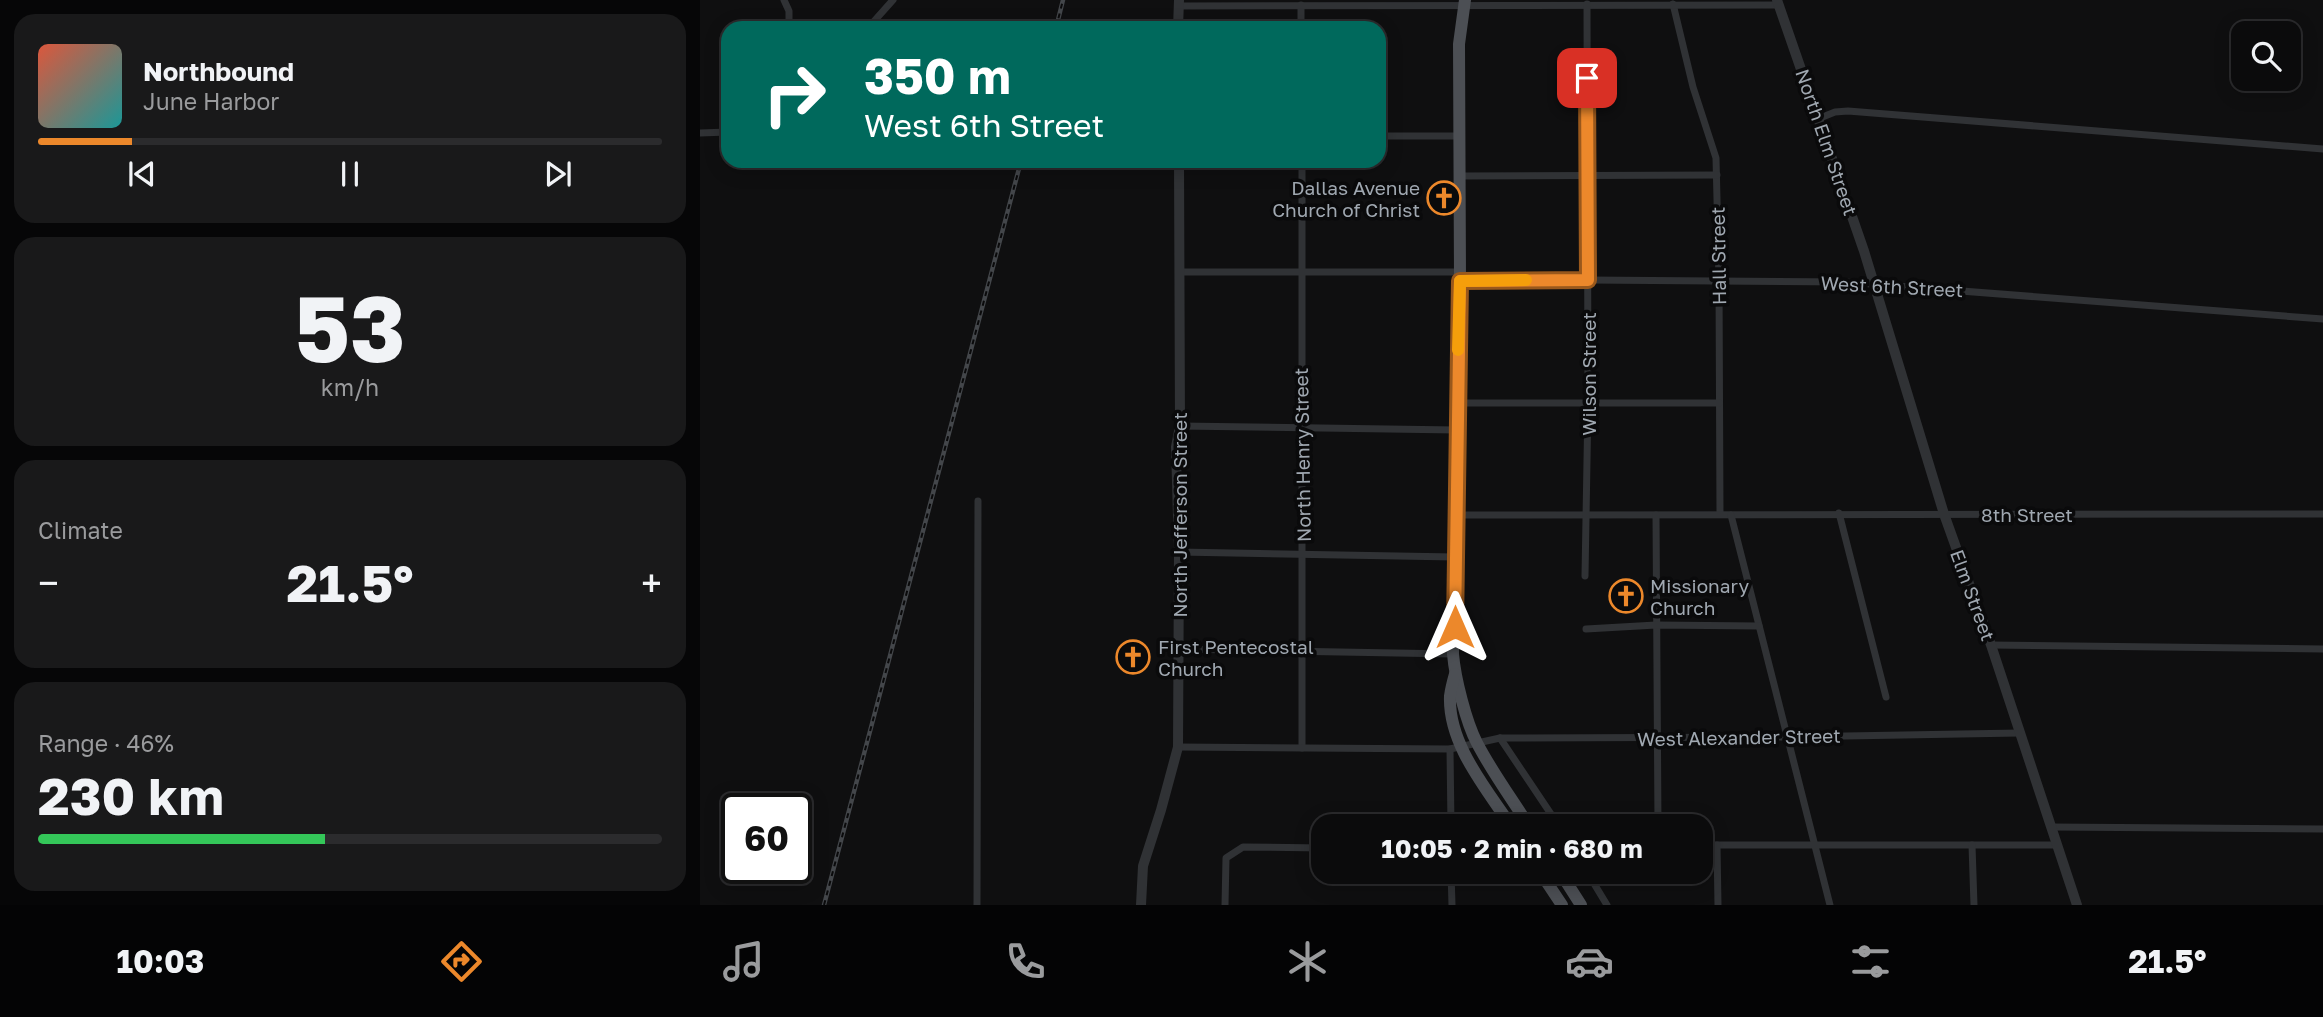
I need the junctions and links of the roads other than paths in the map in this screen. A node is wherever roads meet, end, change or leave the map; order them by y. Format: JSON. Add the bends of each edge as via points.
{"nodes":[{"id":1,"x":784,"y":0,"type":"edge"},
{"id":2,"x":893,"y":0,"type":"edge"},
{"id":3,"x":1464,"y":2,"type":"edge"},
{"id":4,"x":1778,"y":2,"type":"edge"},
{"id":5,"x":1178,"y":3,"type":"edge"},
{"id":6,"x":1244,"y":3,"type":"edge"},
{"id":7,"x":1587,"y":4,"type":"junction"},
{"id":8,"x":1301,"y":5,"type":"junction"},
{"id":9,"x":1673,"y":5,"type":"junction"},
{"id":10,"x":789,"y":21,"type":"edge"},
{"id":11,"x":874,"y":21,"type":"edge"},
{"id":12,"x":1178,"y":21,"type":"edge"},
{"id":13,"x":1301,"y":21,"type":"edge"},
{"id":14,"x":1819,"y":118,"type":"junction"},
{"id":15,"x":700,"y":132,"type":"edge"},
{"id":16,"x":721,"y":132,"type":"edge"},
{"id":17,"x":1386,"y":136,"type":"edge"},
{"id":18,"x":1459,"y":136,"type":"junction"},
{"id":19,"x":2323,"y":149,"type":"edge"},
{"id":20,"x":1179,"y":168,"type":"edge"},
{"id":21,"x":1302,"y":168,"type":"edge"},
{"id":22,"x":1717,"y":175,"type":"junction"},
{"id":23,"x":1459,"y":176,"type":"junction"},
{"id":24,"x":1587,"y":176,"type":"junction"},
{"id":25,"x":1180,"y":272,"type":"junction"},
{"id":26,"x":1301,"y":272,"type":"junction"},
{"id":27,"x":1459,"y":276,"type":"junction"},
{"id":28,"x":1588,"y":280,"type":"junction"},
{"id":29,"x":1719,"y":281,"type":"junction"},
{"id":30,"x":1874,"y":284,"type":"junction"},
{"id":31,"x":2323,"y":319,"type":"edge"},
{"id":32,"x":1457,"y":403,"type":"junction"},
{"id":33,"x":1588,"y":403,"type":"junction"},
{"id":34,"x":1719,"y":403,"type":"junction"},
{"id":35,"x":1180,"y":426,"type":"junction"},
{"id":36,"x":1302,"y":429,"type":"junction"},
{"id":37,"x":1456,"y":430,"type":"junction"},
{"id":38,"x":978,"y":501,"type":"dead end"},
{"id":39,"x":1839,"y":513,"type":"junction"},
{"id":40,"x":1720,"y":514,"type":"junction"},
{"id":41,"x":1944,"y":514,"type":"junction"},
{"id":42,"x":2323,"y":514,"type":"edge"},
{"id":43,"x":1456,"y":515,"type":"junction"},
{"id":44,"x":1656,"y":515,"type":"junction"},
{"id":45,"x":1731,"y":515,"type":"junction"},
{"id":46,"x":1586,"y":516,"type":"junction"},
{"id":47,"x":1179,"y":552,"type":"junction"},
{"id":48,"x":1303,"y":554,"type":"junction"},
{"id":49,"x":1455,"y":557,"type":"junction"},
{"id":50,"x":1585,"y":576,"type":"dead end"},
{"id":51,"x":1657,"y":625,"type":"junction"},
{"id":52,"x":1759,"y":626,"type":"junction"},
{"id":53,"x":1586,"y":629,"type":"dead end"},
{"id":54,"x":1991,"y":645,"type":"junction"},
{"id":55,"x":1178,"y":649,"type":"junction"},
{"id":56,"x":2323,"y":649,"type":"edge"},
{"id":57,"x":1304,"y":650,"type":"junction"},
{"id":58,"x":1454,"y":654,"type":"junction"},
{"id":59,"x":1455,"y":674,"type":"junction"},
{"id":60,"x":1886,"y":697,"type":"dead end"},
{"id":61,"x":2019,"y":733,"type":"junction"},
{"id":62,"x":1787,"y":737,"type":"junction"},
{"id":63,"x":1500,"y":738,"type":"junction"},
{"id":64,"x":1657,"y":738,"type":"junction"},
{"id":65,"x":1476,"y":742,"type":"junction"},
{"id":66,"x":1178,"y":747,"type":"junction"},
{"id":67,"x":1302,"y":748,"type":"junction"},
{"id":68,"x":1456,"y":749,"type":"junction"},
{"id":69,"x":1452,"y":814,"type":"edge"},
{"id":70,"x":1502,"y":814,"type":"edge"},
{"id":71,"x":1521,"y":814,"type":"edge"},
{"id":72,"x":1551,"y":814,"type":"edge"},
{"id":73,"x":1658,"y":814,"type":"edge"},
{"id":74,"x":2051,"y":827,"type":"junction"},
{"id":75,"x":2323,"y":829,"type":"edge"},
{"id":76,"x":1713,"y":845,"type":"edge"},
{"id":77,"x":1717,"y":845,"type":"junction"},
{"id":78,"x":1814,"y":845,"type":"junction"},
{"id":79,"x":1972,"y":845,"type":"junction"},
{"id":80,"x":2056,"y":845,"type":"junction"},
{"id":81,"x":1311,"y":848,"type":"edge"},
{"id":82,"x":1451,"y":884,"type":"edge"},
{"id":83,"x":1548,"y":884,"type":"edge"},
{"id":84,"x":1568,"y":884,"type":"edge"},
{"id":85,"x":1594,"y":884,"type":"edge"},
{"id":86,"x":977,"y":905,"type":"edge"},
{"id":87,"x":1141,"y":905,"type":"edge"},
{"id":88,"x":1225,"y":905,"type":"edge"},
{"id":89,"x":1452,"y":905,"type":"edge"},
{"id":90,"x":1562,"y":905,"type":"edge"},
{"id":91,"x":1581,"y":905,"type":"edge"},
{"id":92,"x":1607,"y":905,"type":"edge"},
{"id":93,"x":1718,"y":905,"type":"edge"},
{"id":94,"x":1830,"y":905,"type":"edge"},
{"id":95,"x":1974,"y":905,"type":"edge"},
{"id":96,"x":2077,"y":905,"type":"edge"}],
"edges":[{"from":1,"to":10,"type":"street"},
{"from":2,"to":11,"type":"street"},
{"from":3,"to":7,"type":"street"},
{"from":3,"to":8,"type":"street"},
{"from":3,"to":18,"type":"main road"},
{"from":4,"to":9,"type":"street"},
{"from":4,"to":14,"type":"street","name":"North Elm Street"},
{"from":5,"to":6,"type":"street"},
{"from":5,"to":12,"type":"street"},
{"from":6,"to":8,"type":"street"},
{"from":7,"to":9,"type":"street"},
{"from":7,"to":24,"type":"street","name":"Wilson Street"},
{"from":8,"to":13,"type":"street"},
{"from":9,"to":22,"type":"street","name":"Hall Street"},
{"from":14,"to":19,"type":"street","via":[[1849,111]]},
{"from":14,"to":30,"type":"street","name":"North Elm Street"},
{"from":15,"to":16,"type":"street"},
{"from":17,"to":18,"type":"street"},
{"from":18,"to":23,"type":"main road"},
{"from":20,"to":25,"type":"street","name":"North Jefferson Street"},
{"from":21,"to":26,"type":"street","name":"North Henry Street"},
{"from":22,"to":24,"type":"street"},
{"from":22,"to":29,"type":"street","name":"Hall Street"},
{"from":23,"to":24,"type":"street"},
{"from":23,"to":27,"type":"main road"},
{"from":24,"to":28,"type":"street","name":"Wilson Street"},
{"from":25,"to":26,"type":"street","name":"West 6th Street"},
{"from":25,"to":35,"type":"street","name":"North Jefferson Street"},
{"from":26,"to":27,"type":"street","name":"West 6th Street"},
{"from":26,"to":36,"type":"street","name":"North Henry Street"},
{"from":27,"to":28,"type":"street","name":"West 6th Street"},
{"from":27,"to":32,"type":"main road"},
{"from":28,"to":29,"type":"street","name":"West 6th Street"},
{"from":28,"to":33,"type":"street","name":"Wilson Street"},
{"from":29,"to":30,"type":"street","name":"West 6th Street"},
{"from":29,"to":34,"type":"street","name":"Hall Street"},
{"from":30,"to":31,"type":"street","name":"West 6th Street"},
{"from":30,"to":41,"type":"street","name":"Elm Street"},
{"from":32,"to":33,"type":"street"},
{"from":32,"to":37,"type":"main road"},
{"from":33,"to":34,"type":"street"},
{"from":33,"to":46,"type":"street","name":"Wilson Street"},
{"from":34,"to":40,"type":"street","name":"Hall Street"},
{"from":35,"to":36,"type":"street"},
{"from":35,"to":47,"type":"street","name":"North Jefferson Street","via":[[1176,447]]},
{"from":36,"to":37,"type":"street"},
{"from":36,"to":48,"type":"street","name":"North Henry Street"},
{"from":37,"to":43,"type":"main road"},
{"from":38,"to":86,"type":"street"},
{"from":39,"to":41,"type":"street","name":"8th Street"},
{"from":39,"to":45,"type":"street","name":"8th Street"},
{"from":39,"to":60,"type":"street"},
{"from":40,"to":44,"type":"street"},
{"from":40,"to":45,"type":"street","name":"8th Street"},
{"from":41,"to":42,"type":"street","name":"8th Street"},
{"from":41,"to":54,"type":"street","name":"Elm Street"},
{"from":43,"to":46,"type":"street"},
{"from":43,"to":49,"type":"main road"},
{"from":44,"to":46,"type":"street"},
{"from":44,"to":51,"type":"street"},
{"from":45,"to":52,"type":"street"},
{"from":46,"to":50,"type":"street","name":"Wilson Street"},
{"from":47,"to":48,"type":"street"},
{"from":47,"to":55,"type":"street","name":"North Jefferson Street"},
{"from":48,"to":49,"type":"street"},
{"from":48,"to":57,"type":"street","name":"North Henry Street"},
{"from":49,"to":58,"type":"main road"},
{"from":51,"to":52,"type":"street"},
{"from":51,"to":53,"type":"street"},
{"from":51,"to":64,"type":"street"},
{"from":52,"to":62,"type":"street"},
{"from":54,"to":56,"type":"street"},
{"from":54,"to":61,"type":"street","name":"Elm Street"},
{"from":55,"to":57,"type":"street"},
{"from":55,"to":66,"type":"street","name":"North Jefferson Street"},
{"from":57,"to":58,"type":"street"},
{"from":57,"to":67,"type":"street","name":"North Henry Street"},
{"from":58,"to":59,"type":"main road"},
{"from":59,"to":65,"type":"main road"},
{"from":59,"to":68,"type":"main road","via":[[1450,696]]},
{"from":61,"to":62,"type":"street","name":"West Alexander Street"},
{"from":61,"to":74,"type":"street","name":"Elm Street"},
{"from":62,"to":64,"type":"street","name":"West Alexander Street"},
{"from":62,"to":78,"type":"street"},
{"from":63,"to":64,"type":"street","name":"West Alexander Street"},
{"from":63,"to":65,"type":"street","name":"West Alexander Street"},
{"from":63,"to":72,"type":"street"},
{"from":64,"to":73,"type":"street"},
{"from":65,"to":68,"type":"street","name":"West Alexander Street"},
{"from":65,"to":71,"type":"main road"},
{"from":66,"to":67,"type":"street"},
{"from":66,"to":87,"type":"street","name":"North Jefferson Street","via":[[1143,866]]},
{"from":67,"to":68,"type":"street"},
{"from":68,"to":69,"type":"street"},
{"from":68,"to":70,"type":"main road"},
{"from":74,"to":75,"type":"street"},
{"from":74,"to":80,"type":"street","name":"Elm Street"},
{"from":76,"to":77,"type":"street"},
{"from":77,"to":78,"type":"street"},
{"from":77,"to":93,"type":"street"},
{"from":78,"to":79,"type":"street"},
{"from":78,"to":94,"type":"street"},
{"from":79,"to":80,"type":"street"},
{"from":79,"to":95,"type":"street"},
{"from":80,"to":96,"type":"street","name":"Elm Street"},
{"from":81,"to":88,"type":"street","via":[[1233,852],[1226,858]]},
{"from":82,"to":89,"type":"street"},
{"from":83,"to":90,"type":"main road"},
{"from":84,"to":91,"type":"main road"},
{"from":85,"to":92,"type":"street"}]}
